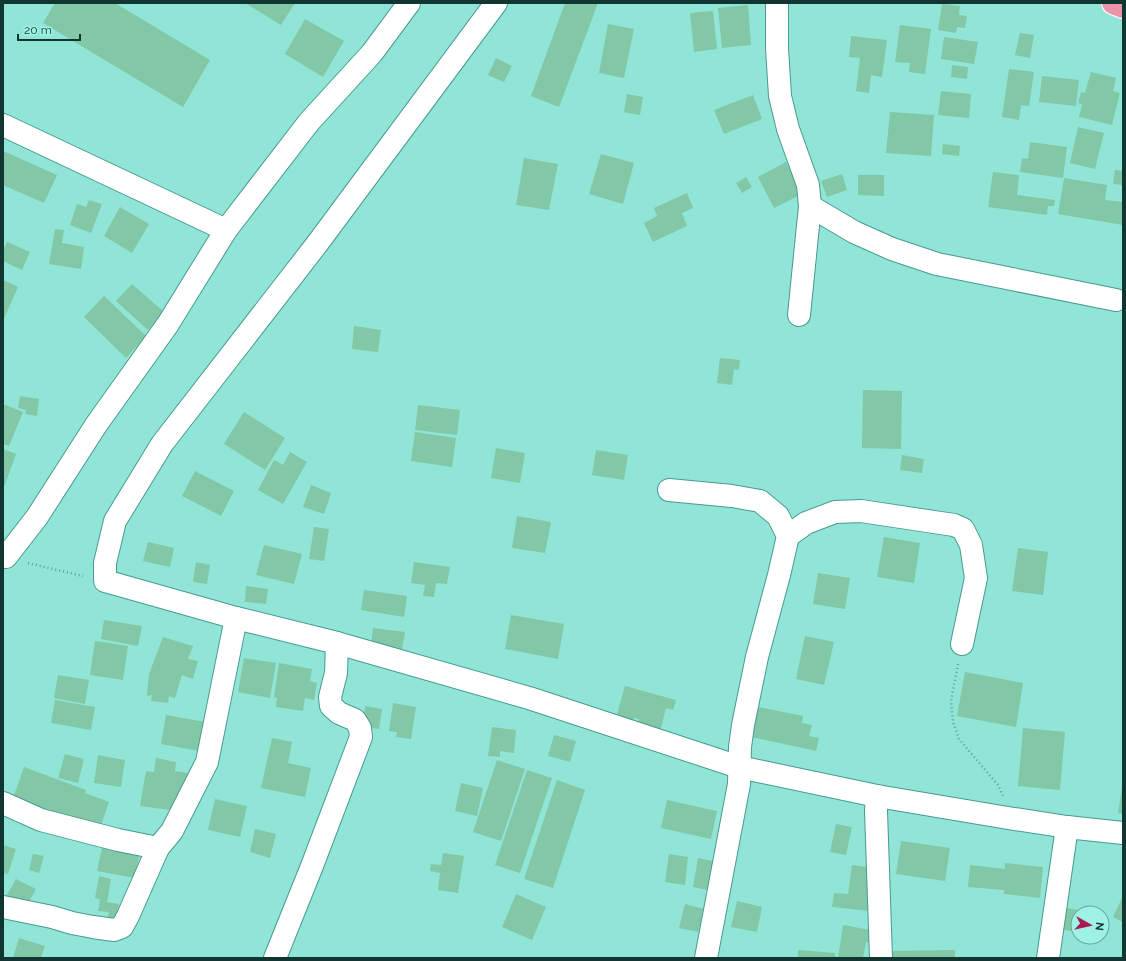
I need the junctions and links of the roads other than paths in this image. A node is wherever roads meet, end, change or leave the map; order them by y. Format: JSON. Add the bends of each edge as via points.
{"nodes":[{"id":1,"x":409,"y":3,"type":"edge"},
{"id":2,"x":496,"y":3,"type":"edge"},
{"id":3,"x":777,"y":3,"type":"edge"},
{"id":4,"x":1113,"y":3,"type":"edge"},
{"id":5,"x":1123,"y":7,"type":"edge"},
{"id":6,"x":3,"y":125,"type":"edge"},
{"id":7,"x":810,"y":206,"type":"junction"},
{"id":8,"x":226,"y":230,"type":"junction"},
{"id":9,"x":1116,"y":300,"type":"dead end"},
{"id":10,"x":799,"y":315,"type":"dead end"},
{"id":11,"x":669,"y":490,"type":"dead end"},
{"id":12,"x":788,"y":536,"type":"junction"},
{"id":13,"x":4,"y":557,"type":"edge"},
{"id":14,"x":236,"y":618,"type":"junction"},
{"id":15,"x":337,"y":643,"type":"junction"},
{"id":16,"x":962,"y":644,"type":"road end"},
{"id":17,"x":738,"y":767,"type":"junction"},
{"id":18,"x":877,"y":796,"type":"junction"},
{"id":19,"x":3,"y":804,"type":"edge"},
{"id":20,"x":1067,"y":827,"type":"junction"},
{"id":21,"x":1123,"y":833,"type":"edge"},
{"id":22,"x":158,"y":848,"type":"junction"},
{"id":23,"x":3,"y":907,"type":"edge"},
{"id":24,"x":275,"y":958,"type":"edge"},
{"id":25,"x":706,"y":958,"type":"edge"},
{"id":26,"x":882,"y":958,"type":"edge"},
{"id":27,"x":1048,"y":958,"type":"edge"}],
"edges":[{"from":1,"to":8,"type":"street","via":[[372,54],[309,122]]},
{"from":2,"to":14,"type":"street","via":[[317,244],[162,444],[115,521],[105,563],[105,581]]},
{"from":3,"to":7,"type":"street","via":[[780,96],[788,129],[808,185]]},
{"from":4,"to":5,"type":"highway"},
{"from":6,"to":8,"type":"street"},
{"from":7,"to":9,"type":"street","via":[[854,232],[892,249],[937,264]]},
{"from":7,"to":10,"type":"street"},
{"from":8,"to":13,"type":"street","via":[[168,324],[96,425],[37,517]]},
{"from":11,"to":12,"type":"street","via":[[760,501],[778,516]]},
{"from":12,"to":16,"type":"street","via":[[806,523],[835,512],[862,511],[954,525],[963,529],[971,545],[976,578]]},
{"from":12,"to":17,"type":"street","via":[[757,657],[743,725]]},
{"from":14,"to":15,"type":"street"},
{"from":14,"to":22,"type":"street","via":[[207,762],[172,831]]},
{"from":15,"to":17,"type":"street","via":[[529,698]]},
{"from":15,"to":24,"type":"street","via":[[331,706],[355,720],[360,728],[361,737]]},
{"from":17,"to":18,"type":"street"},
{"from":17,"to":25,"type":"street","via":[[739,784]]},
{"from":18,"to":20,"type":"street"},
{"from":18,"to":26,"type":"street"},
{"from":19,"to":22,"type":"street","via":[[41,820]]},
{"from":20,"to":21,"type":"street"},
{"from":20,"to":27,"type":"street"},
{"from":22,"to":23,"type":"street","via":[[122,927],[114,930],[72,923]]}]}
